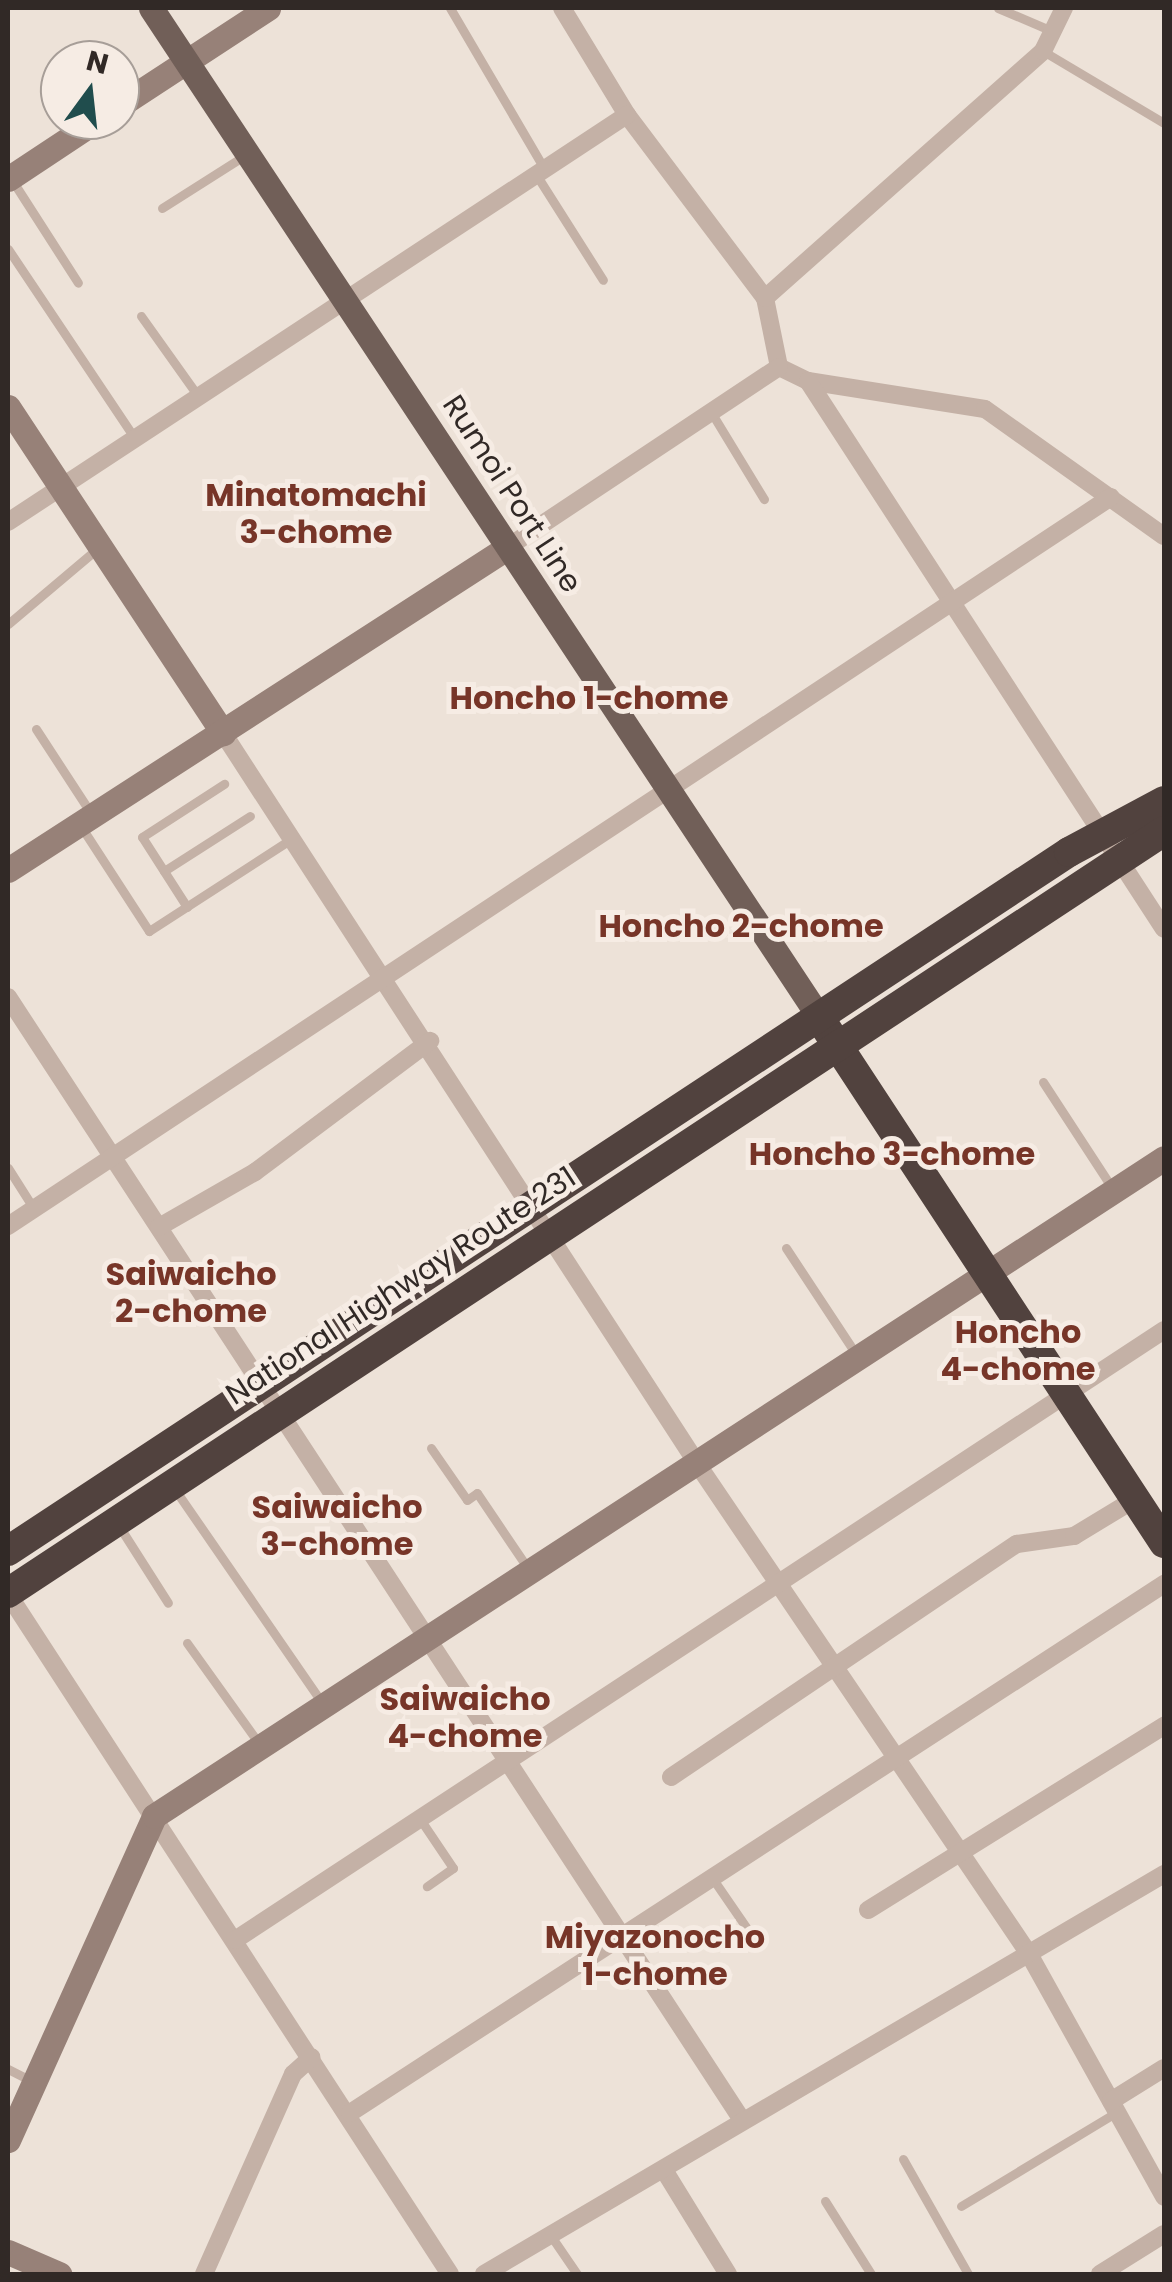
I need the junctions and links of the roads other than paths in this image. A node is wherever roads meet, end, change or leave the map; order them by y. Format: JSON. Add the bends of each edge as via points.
{"nodes":[{"id":1,"x":151,"y":8,"type":"edge"},
{"id":2,"x":268,"y":8,"type":"edge"},
{"id":3,"x":450,"y":8,"type":"edge"},
{"id":4,"x":562,"y":8,"type":"edge"},
{"id":5,"x":998,"y":8,"type":"edge"},
{"id":6,"x":1064,"y":8,"type":"edge"},
{"id":7,"x":1052,"y":31,"type":"junction"},
{"id":8,"x":1043,"y":51,"type":"junction"},
{"id":9,"x":186,"y":61,"type":"junction"},
{"id":10,"x":140,"y":91,"type":"edge"},
{"id":11,"x":627,"y":115,"type":"junction"},
{"id":12,"x":1164,"y":123,"type":"edge"},
{"id":13,"x":66,"y":140,"type":"edge"},
{"id":14,"x":248,"y":153,"type":"junction"},
{"id":15,"x":541,"y":173,"type":"junction"},
{"id":16,"x":9,"y":178,"type":"edge"},
{"id":17,"x":162,"y":208,"type":"dead end"},
{"id":18,"x":8,"y":249,"type":"edge"},
{"id":19,"x":603,"y":280,"type":"dead end"},
{"id":20,"x":78,"y":283,"type":"dead end"},
{"id":21,"x":765,"y":298,"type":"junction"},
{"id":22,"x":346,"y":301,"type":"junction"},
{"id":23,"x":142,"y":316,"type":"dead end"},
{"id":24,"x":779,"y":366,"type":"junction"},
{"id":25,"x":808,"y":380,"type":"junction"},
{"id":26,"x":198,"y":397,"type":"junction"},
{"id":27,"x":8,"y":407,"type":"edge"},
{"id":28,"x":710,"y":412,"type":"junction"},
{"id":29,"x":135,"y":438,"type":"junction"},
{"id":30,"x":61,"y":486,"type":"junction"},
{"id":31,"x":1111,"y":496,"type":"junction"},
{"id":32,"x":764,"y":499,"type":"dead end"},
{"id":33,"x":8,"y":522,"type":"edge"},
{"id":34,"x":1164,"y":536,"type":"edge"},
{"id":35,"x":99,"y":541,"type":"junction"},
{"id":36,"x":508,"y":548,"type":"junction"},
{"id":37,"x":951,"y":602,"type":"junction"},
{"id":38,"x":8,"y":624,"type":"edge"},
{"id":39,"x":36,"y":730,"type":"dead end"},
{"id":40,"x":224,"y":733,"type":"junction"},
{"id":41,"x":224,"y":784,"type":"dead end"},
{"id":42,"x":666,"y":790,"type":"junction"},
{"id":43,"x":1164,"y":801,"type":"edge"},
{"id":44,"x":250,"y":816,"type":"dead end"},
{"id":45,"x":87,"y":822,"type":"junction"},
{"id":46,"x":1164,"y":831,"type":"edge"},
{"id":47,"x":294,"y":837,"type":"junction"},
{"id":48,"x":1109,"y":845,"type":"junction"},
{"id":49,"x":8,"y":870,"type":"edge"},
{"id":50,"x":164,"y":871,"type":"junction"},
{"id":51,"x":187,"y":906,"type":"junction"},
{"id":52,"x":1164,"y":929,"type":"edge"},
{"id":53,"x":388,"y":978,"type":"junction"},
{"id":54,"x":8,"y":997,"type":"edge"},
{"id":55,"x":819,"y":1017,"type":"junction"},
{"id":56,"x":430,"y":1041,"type":"junction"},
{"id":57,"x":838,"y":1045,"type":"junction"},
{"id":58,"x":1043,"y":1082,"type":"dead end"},
{"id":59,"x":114,"y":1158,"type":"junction"},
{"id":60,"x":1164,"y":1158,"type":"edge"},
{"id":61,"x":8,"y":1168,"type":"edge"},
{"id":62,"x":1114,"y":1192,"type":"junction"},
{"id":63,"x":536,"y":1204,"type":"junction"},
{"id":64,"x":34,"y":1209,"type":"junction"},
{"id":65,"x":8,"y":1226,"type":"edge"},
{"id":66,"x":159,"y":1227,"type":"junction"},
{"id":67,"x":554,"y":1231,"type":"junction"},
{"id":68,"x":786,"y":1248,"type":"dead end"},
{"id":69,"x":987,"y":1276,"type":"junction"},
{"id":70,"x":1164,"y":1330,"type":"edge"},
{"id":71,"x":859,"y":1358,"type":"junction"},
{"id":72,"x":258,"y":1382,"type":"junction"},
{"id":73,"x":1064,"y":1395,"type":"junction"},
{"id":74,"x":276,"y":1409,"type":"junction"},
{"id":75,"x":432,"y":1448,"type":"dead end"},
{"id":76,"x":696,"y":1462,"type":"junction"},
{"id":77,"x":168,"y":1480,"type":"junction"},
{"id":78,"x":1135,"y":1499,"type":"junction"},
{"id":79,"x":114,"y":1517,"type":"junction"},
{"id":80,"x":1164,"y":1544,"type":"edge"},
{"id":81,"x":8,"y":1551,"type":"edge"},
{"id":82,"x":531,"y":1574,"type":"junction"},
{"id":83,"x":779,"y":1578,"type":"junction"},
{"id":84,"x":1164,"y":1584,"type":"edge"},
{"id":85,"x":8,"y":1594,"type":"edge"},
{"id":86,"x":168,"y":1604,"type":"dead end"},
{"id":87,"x":432,"y":1641,"type":"junction"},
{"id":88,"x":187,"y":1643,"type":"dead end"},
{"id":89,"x":836,"y":1668,"type":"junction"},
{"id":90,"x":326,"y":1708,"type":"junction"},
{"id":91,"x":1164,"y":1726,"type":"edge"},
{"id":92,"x":262,"y":1748,"type":"junction"},
{"id":93,"x":507,"y":1757,"type":"junction"},
{"id":94,"x":898,"y":1762,"type":"junction"},
{"id":95,"x":670,"y":1777,"type":"dead end"},
{"id":96,"x":154,"y":1816,"type":"junction"},
{"id":97,"x":418,"y":1816,"type":"junction"},
{"id":98,"x":959,"y":1851,"type":"junction"},
{"id":99,"x":1164,"y":1874,"type":"edge"},
{"id":100,"x":715,"y":1882,"type":"junction"},
{"id":101,"x":427,"y":1886,"type":"dead end"},
{"id":102,"x":868,"y":1910,"type":"dead end"},
{"id":103,"x":748,"y":1930,"type":"dead end"},
{"id":104,"x":235,"y":1940,"type":"junction"},
{"id":105,"x":625,"y":1940,"type":"junction"},
{"id":106,"x":1029,"y":1954,"type":"junction"},
{"id":107,"x":312,"y":2057,"type":"junction"},
{"id":108,"x":1164,"y":2068,"type":"edge"},
{"id":109,"x":8,"y":2069,"type":"edge"},
{"id":110,"x":34,"y":2082,"type":"junction"},
{"id":111,"x":1114,"y":2106,"type":"junction"},
{"id":112,"x":350,"y":2114,"type":"junction"},
{"id":113,"x":742,"y":2120,"type":"junction"},
{"id":114,"x":8,"y":2140,"type":"edge"},
{"id":115,"x":903,"y":2159,"type":"dead end"},
{"id":116,"x":664,"y":2170,"type":"junction"},
{"id":117,"x":1164,"y":2197,"type":"edge"},
{"id":118,"x":825,"y":2201,"type":"dead end"},
{"id":119,"x":961,"y":2206,"type":"dead end"},
{"id":120,"x":1164,"y":2234,"type":"edge"},
{"id":121,"x":551,"y":2236,"type":"junction"},
{"id":122,"x":8,"y":2252,"type":"edge"},
{"id":123,"x":60,"y":2274,"type":"edge"},
{"id":124,"x":204,"y":2274,"type":"edge"},
{"id":125,"x":450,"y":2274,"type":"edge"},
{"id":126,"x":484,"y":2274,"type":"edge"},
{"id":127,"x":577,"y":2274,"type":"edge"},
{"id":128,"x":728,"y":2274,"type":"edge"},
{"id":129,"x":871,"y":2274,"type":"edge"},
{"id":130,"x":968,"y":2274,"type":"edge"},
{"id":131,"x":1100,"y":2274,"type":"edge"}],
"edges":[{"from":1,"to":9,"type":"main road","name":"Rumoi Port Line"},
{"from":2,"to":9,"type":"street"},
{"from":3,"to":15,"type":"lane"},
{"from":4,"to":11,"type":"street"},
{"from":5,"to":7,"type":"lane"},
{"from":6,"to":7,"type":"street"},
{"from":7,"to":8,"type":"street"},
{"from":8,"to":12,"type":"lane"},
{"from":8,"to":21,"type":"street"},
{"from":9,"to":10,"type":"street"},
{"from":9,"to":14,"type":"main road","name":"Rumoi Port Line"},
{"from":11,"to":15,"type":"street"},
{"from":11,"to":21,"type":"street"},
{"from":13,"to":16,"type":"street"},
{"from":14,"to":17,"type":"lane"},
{"from":14,"to":22,"type":"main road","name":"Rumoi Port Line"},
{"from":15,"to":19,"type":"lane"},
{"from":15,"to":22,"type":"street"},
{"from":16,"to":20,"type":"lane"},
{"from":18,"to":29,"type":"lane"},
{"from":21,"to":24,"type":"street"},
{"from":22,"to":26,"type":"street"},
{"from":22,"to":36,"type":"main road","name":"Rumoi Port Line"},
{"from":23,"to":26,"type":"lane"},
{"from":24,"to":25,"type":"street"},
{"from":24,"to":28,"type":"street"},
{"from":25,"to":31,"type":"street","via":[[985,409]]},
{"from":25,"to":37,"type":"street"},
{"from":26,"to":29,"type":"street"},
{"from":27,"to":30,"type":"street"},
{"from":28,"to":32,"type":"lane"},
{"from":28,"to":36,"type":"street"},
{"from":29,"to":30,"type":"street"},
{"from":30,"to":33,"type":"street"},
{"from":30,"to":35,"type":"street"},
{"from":31,"to":34,"type":"street"},
{"from":31,"to":37,"type":"street"},
{"from":35,"to":38,"type":"lane"},
{"from":35,"to":40,"type":"street"},
{"from":36,"to":40,"type":"street"},
{"from":36,"to":42,"type":"main road","name":"Rumoi Port Line"},
{"from":37,"to":42,"type":"street"},
{"from":37,"to":48,"type":"street"},
{"from":39,"to":45,"type":"lane"},
{"from":40,"to":45,"type":"street"},
{"from":40,"to":47,"type":"street"},
{"from":41,"to":50,"type":"lane","via":[[142,837]]},
{"from":42,"to":53,"type":"street"},
{"from":42,"to":55,"type":"main road","name":"Rumoi Port Line"},
{"from":43,"to":48,"type":"highway","name":"National Highway Route 231"},
{"from":44,"to":50,"type":"lane"},
{"from":45,"to":49,"type":"street"},
{"from":45,"to":51,"type":"lane","via":[[149,931]]},
{"from":46,"to":48,"type":"highway","name":"National Highway Route 231"},
{"from":47,"to":51,"type":"lane"},
{"from":47,"to":53,"type":"street"},
{"from":48,"to":52,"type":"street"},
{"from":48,"to":55,"type":"highway","name":"National Highway Route 231"},
{"from":48,"to":57,"type":"highway","name":"National Highway Route 231"},
{"from":50,"to":51,"type":"lane"},
{"from":53,"to":56,"type":"street"},
{"from":53,"to":59,"type":"street"},
{"from":54,"to":59,"type":"street"},
{"from":55,"to":57,"type":"highway"},
{"from":55,"to":63,"type":"highway","name":"National Highway Route 231"},
{"from":56,"to":63,"type":"street"},
{"from":56,"to":66,"type":"street","via":[[255,1172]]},
{"from":57,"to":67,"type":"highway","name":"National Highway Route 231"},
{"from":57,"to":69,"type":"highway"},
{"from":58,"to":62,"type":"lane"},
{"from":59,"to":64,"type":"street"},
{"from":59,"to":66,"type":"street"},
{"from":60,"to":62,"type":"street"},
{"from":61,"to":64,"type":"lane"},
{"from":62,"to":69,"type":"street"},
{"from":63,"to":67,"type":"street"},
{"from":63,"to":72,"type":"highway","name":"National Highway Route 231"},
{"from":64,"to":65,"type":"street"},
{"from":66,"to":72,"type":"street"},
{"from":67,"to":74,"type":"highway","name":"National Highway Route 231"},
{"from":67,"to":76,"type":"street"},
{"from":68,"to":71,"type":"lane"},
{"from":69,"to":71,"type":"street"},
{"from":69,"to":73,"type":"highway"},
{"from":70,"to":73,"type":"street"},
{"from":71,"to":76,"type":"street"},
{"from":72,"to":74,"type":"street"},
{"from":72,"to":81,"type":"highway","name":"National Highway Route 231"},
{"from":73,"to":78,"type":"highway"},
{"from":73,"to":83,"type":"street"},
{"from":74,"to":77,"type":"highway","name":"National Highway Route 231"},
{"from":74,"to":87,"type":"street"},
{"from":75,"to":82,"type":"lane","via":[[466,1500],[476,1494]]},
{"from":76,"to":82,"type":"street"},
{"from":76,"to":83,"type":"street"},
{"from":77,"to":79,"type":"highway","name":"National Highway Route 231"},
{"from":77,"to":90,"type":"lane"},
{"from":78,"to":80,"type":"highway"},
{"from":78,"to":89,"type":"street","via":[[1074,1536],[1018,1544]]},
{"from":79,"to":85,"type":"highway","name":"National Highway Route 231"},
{"from":79,"to":86,"type":"lane"},
{"from":82,"to":87,"type":"street"},
{"from":83,"to":89,"type":"street"},
{"from":83,"to":93,"type":"street"},
{"from":84,"to":94,"type":"street"},
{"from":85,"to":96,"type":"street"},
{"from":87,"to":90,"type":"street"},
{"from":87,"to":93,"type":"street"},
{"from":88,"to":92,"type":"lane"},
{"from":89,"to":94,"type":"street"},
{"from":89,"to":95,"type":"street"},
{"from":90,"to":92,"type":"street"},
{"from":91,"to":98,"type":"street"},
{"from":92,"to":96,"type":"street"},
{"from":93,"to":97,"type":"street"},
{"from":93,"to":105,"type":"street"},
{"from":94,"to":98,"type":"street"},
{"from":94,"to":100,"type":"street"},
{"from":96,"to":104,"type":"street"},
{"from":96,"to":110,"type":"street"},
{"from":97,"to":101,"type":"lane","via":[[454,1868]]},
{"from":97,"to":104,"type":"street"},
{"from":98,"to":102,"type":"street"},
{"from":98,"to":106,"type":"street"},
{"from":99,"to":106,"type":"street"},
{"from":100,"to":103,"type":"lane"},
{"from":100,"to":105,"type":"street"},
{"from":104,"to":107,"type":"street"},
{"from":105,"to":112,"type":"street"},
{"from":105,"to":113,"type":"street"},
{"from":106,"to":111,"type":"street"},
{"from":106,"to":113,"type":"street"},
{"from":107,"to":112,"type":"street"},
{"from":107,"to":124,"type":"street","via":[[293,2074]]},
{"from":108,"to":111,"type":"street"},
{"from":109,"to":110,"type":"lane"},
{"from":110,"to":114,"type":"street"},
{"from":111,"to":117,"type":"street"},
{"from":111,"to":119,"type":"lane"},
{"from":112,"to":125,"type":"street"},
{"from":113,"to":116,"type":"street"},
{"from":115,"to":130,"type":"lane"},
{"from":116,"to":121,"type":"street"},
{"from":116,"to":128,"type":"street"},
{"from":118,"to":129,"type":"lane"},
{"from":120,"to":131,"type":"street"},
{"from":121,"to":126,"type":"street"},
{"from":121,"to":127,"type":"lane"},
{"from":122,"to":123,"type":"street"}]}
